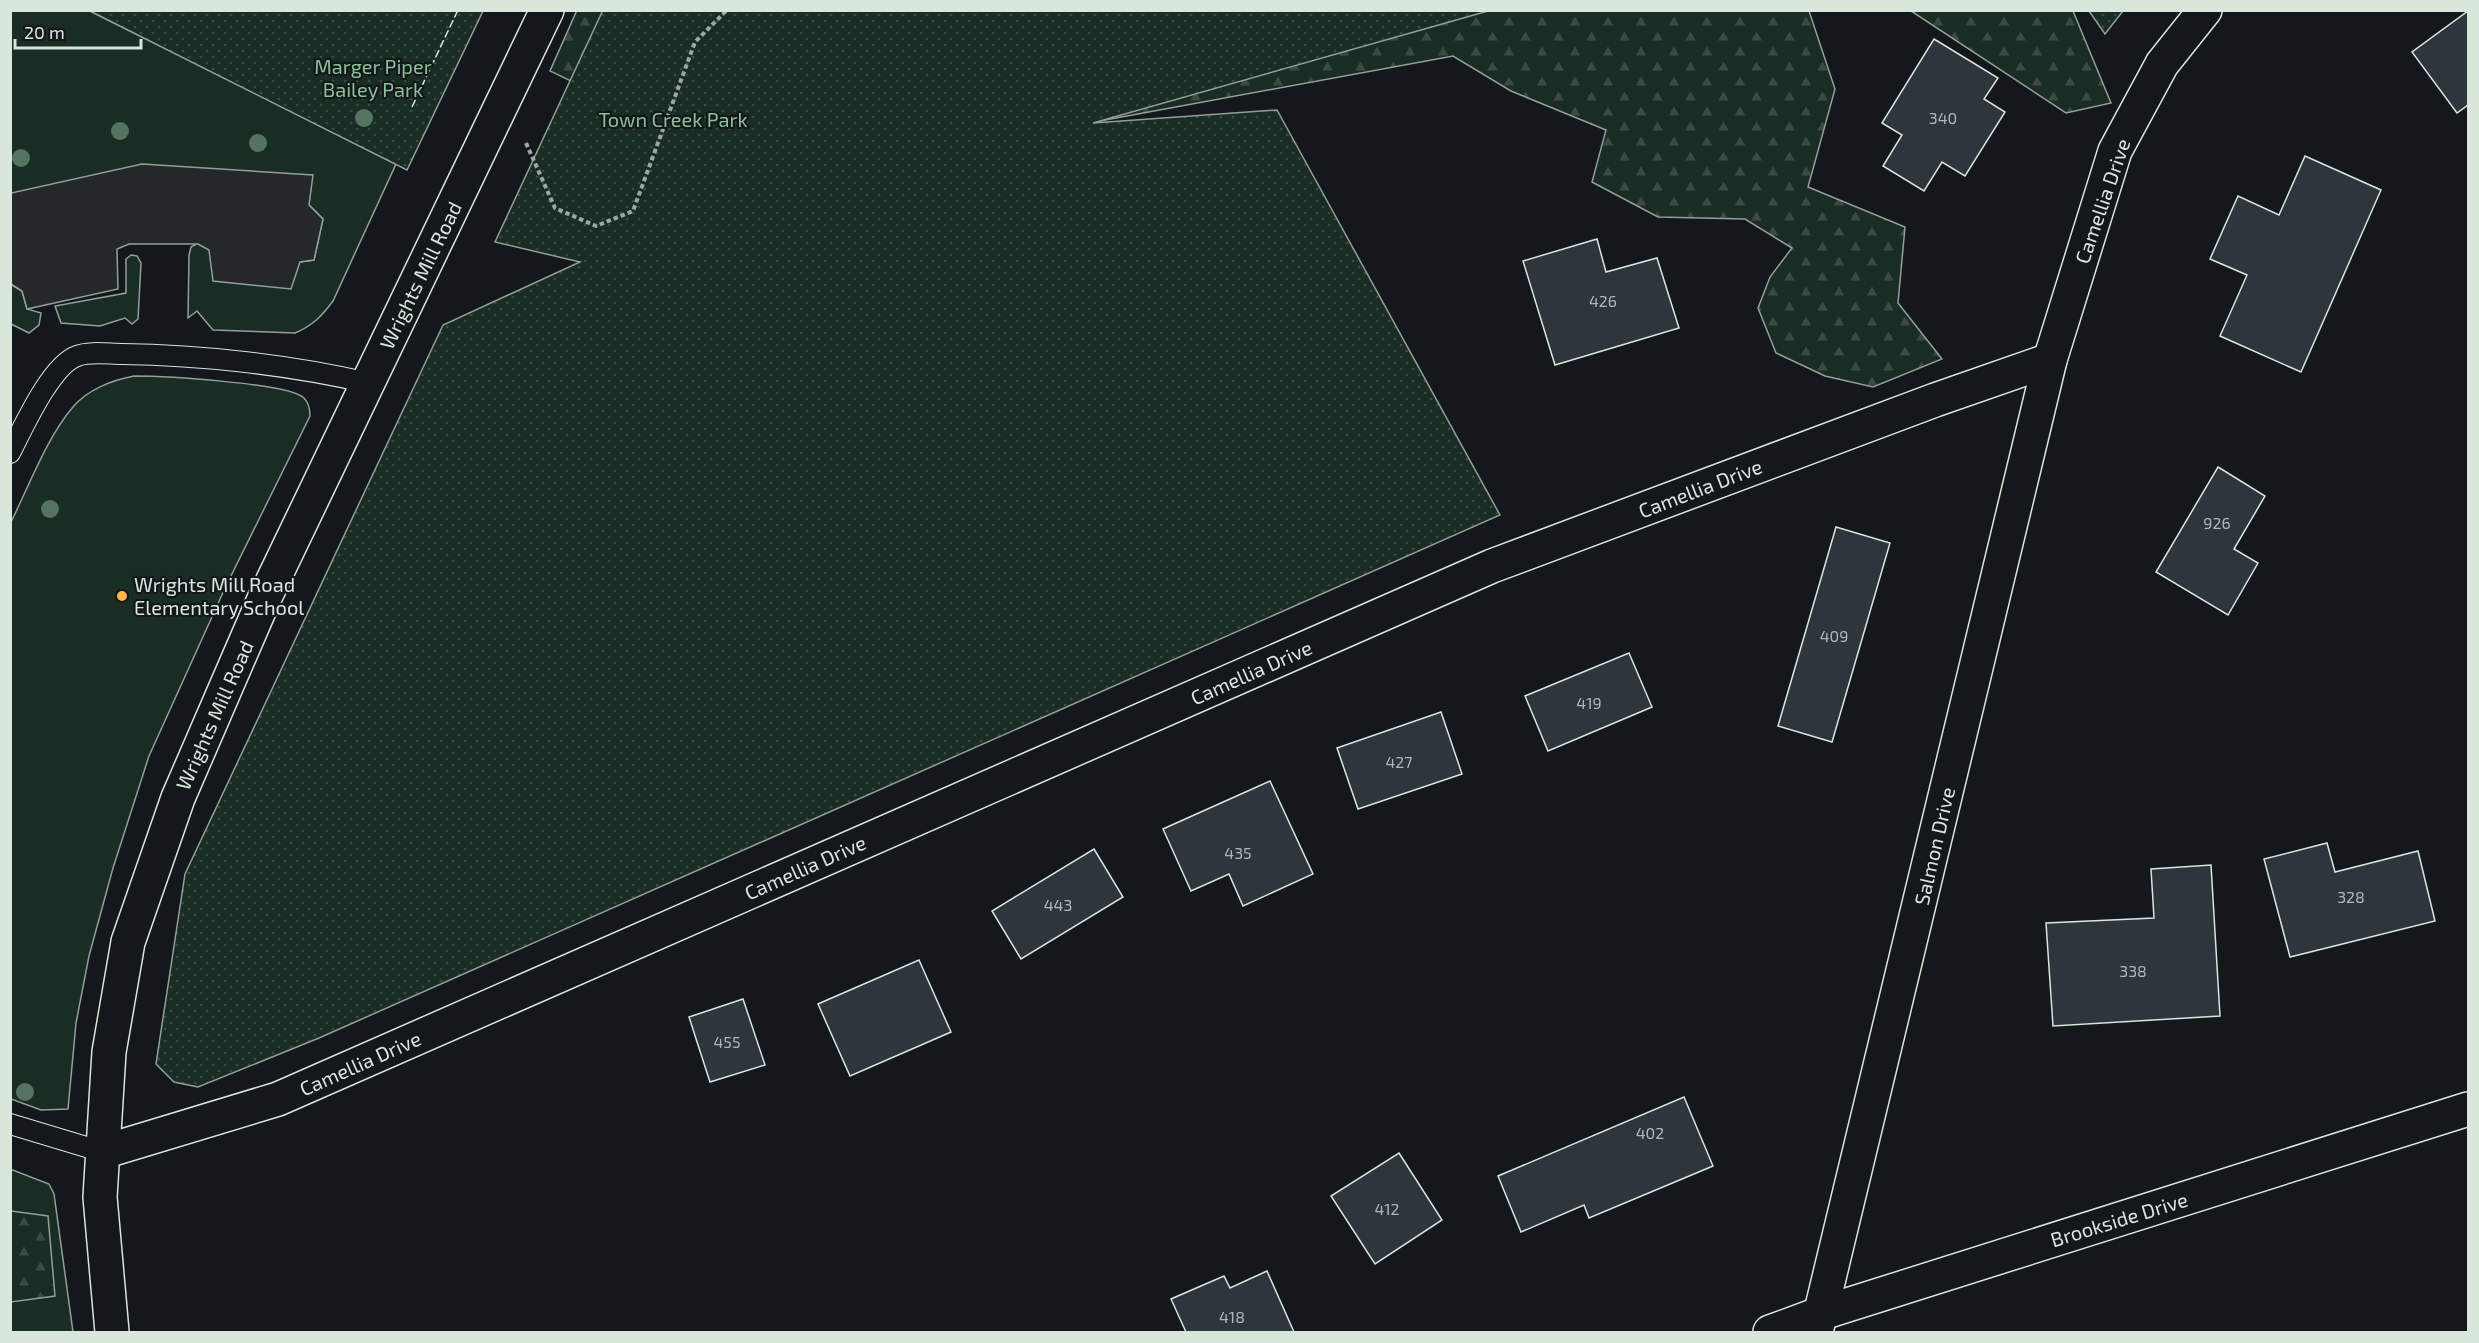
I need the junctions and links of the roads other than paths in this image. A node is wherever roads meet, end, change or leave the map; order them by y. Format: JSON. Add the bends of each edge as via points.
{"nodes":[{"id":1,"x":547,"y":10,"type":"edge"},
{"id":2,"x":2205,"y":10,"type":"edge"},
{"id":3,"x":2050,"y":360,"type":"junction"},
{"id":4,"x":369,"y":383,"type":"junction"},
{"id":5,"x":10,"y":453,"type":"edge"},
{"id":6,"x":2469,"y":1109,"type":"edge"},
{"id":7,"x":10,"y":1124,"type":"edge"},
{"id":8,"x":103,"y":1152,"type":"junction"},
{"id":9,"x":1818,"y":1323,"type":"edge"},
{"id":10,"x":112,"y":1332,"type":"edge"},
{"id":11,"x":1770,"y":1332,"type":"edge"}],
"edges":[{"from":1,"to":4,"type":"street","name":"Wrights Mill Road"},
{"from":2,"to":3,"type":"street","name":"Camellia Drive","via":[[2162,64],[2115,152]]},
{"from":3,"to":8,"type":"street","name":"Camellia Drive","via":[[1492,566],[278,1098]]},
{"from":3,"to":9,"type":"street","name":"Salmon Drive"},
{"from":4,"to":5,"type":"lane","via":[[321,372],[162,354],[77,355],[61,366]]},
{"from":4,"to":8,"type":"street","name":"Wrights Mill Road","via":[[265,597],[178,798],[139,910],[128,942],[109,1052]]},
{"from":6,"to":9,"type":"street","name":"Brookside Drive"},
{"from":7,"to":8,"type":"lane"},
{"from":8,"to":10,"type":"street","name":"Wrights Mill Road","via":[[100,1197]]},
{"from":9,"to":11,"type":"street","name":"Brookside Drive"}]}
